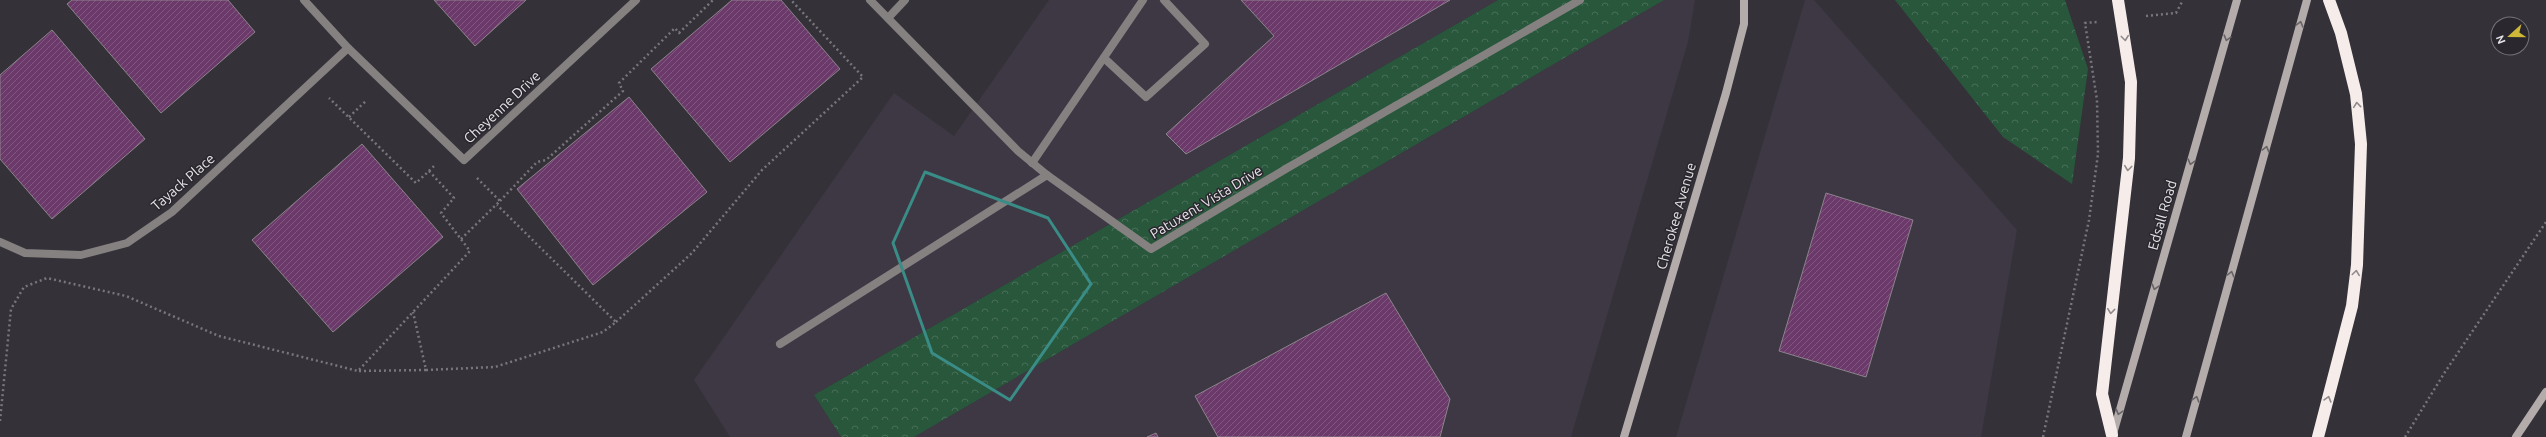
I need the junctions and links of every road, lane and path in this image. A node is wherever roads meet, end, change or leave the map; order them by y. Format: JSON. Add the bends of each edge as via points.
{"nodes":[{"id":1,"x":304,"y":0,"type":"edge"},
{"id":2,"x":636,"y":0,"type":"edge"},
{"id":3,"x":713,"y":0,"type":"edge"},
{"id":4,"x":791,"y":0,"type":"edge"},
{"id":5,"x":870,"y":0,"type":"edge"},
{"id":6,"x":905,"y":0,"type":"edge"},
{"id":7,"x":1143,"y":0,"type":"edge"},
{"id":8,"x":1164,"y":0,"type":"edge"},
{"id":9,"x":1580,"y":0,"type":"edge"},
{"id":10,"x":1744,"y":0,"type":"edge"},
{"id":11,"x":2118,"y":0,"type":"edge"},
{"id":12,"x":2183,"y":0,"type":"edge"},
{"id":13,"x":2237,"y":0,"type":"edge"},
{"id":14,"x":2307,"y":0,"type":"edge"},
{"id":15,"x":2329,"y":0,"type":"edge"},
{"id":16,"x":888,"y":18,"type":"junction"},
{"id":17,"x":2122,"y":19,"type":"junction"},
{"id":18,"x":348,"y":48,"type":"junction"},
{"id":19,"x":1104,"y":58,"type":"junction"},
{"id":20,"x":312,"y":82,"type":"junction"},
{"id":21,"x":1032,"y":163,"type":"junction"},
{"id":22,"x":440,"y":167,"type":"dead end"},
{"id":23,"x":429,"y":171,"type":"junction"},
{"id":24,"x":475,"y":175,"type":"dead end"},
{"id":25,"x":1047,"y":175,"type":"junction"},
{"id":26,"x":500,"y":201,"type":"junction"},
{"id":27,"x":497,"y":205,"type":"junction"},
{"id":28,"x":2546,"y":222,"type":"edge"},
{"id":29,"x":461,"y":239,"type":"junction"},
{"id":30,"x":0,"y":242,"type":"edge"},
{"id":31,"x":413,"y":312,"type":"junction"},
{"id":32,"x":616,"y":322,"type":"junction"},
{"id":33,"x":780,"y":344,"type":"dead end"},
{"id":34,"x":426,"y":370,"type":"junction"},
{"id":35,"x":358,"y":371,"type":"junction"},
{"id":36,"x":2546,"y":392,"type":"edge"},
{"id":37,"x":0,"y":421,"type":"edge"},
{"id":38,"x":2112,"y":436,"type":"edge"},
{"id":39,"x":1624,"y":437,"type":"edge"},
{"id":40,"x":2043,"y":437,"type":"edge"},
{"id":41,"x":2186,"y":437,"type":"edge"},
{"id":42,"x":2318,"y":437,"type":"edge"},
{"id":43,"x":2405,"y":437,"type":"edge"},
{"id":44,"x":2516,"y":437,"type":"edge"}],
"edges":[{"from":1,"to":18,"type":"street","name":"Cheyenne Drive"},
{"from":2,"to":18,"type":"street","name":"Cheyenne Drive","via":[[464,160]]},
{"from":3,"to":26,"type":"path","via":[[679,33],[675,28],[619,83],[623,91],[546,160],[537,162]]},
{"from":4,"to":32,"type":"path","via":[[863,77],[762,170],[692,253]]},
{"from":5,"to":16,"type":"street","name":"Patuxent Vista Drive"},
{"from":6,"to":16,"type":"street"},
{"from":7,"to":19,"type":"street"},
{"from":8,"to":19,"type":"street","via":[[1205,44],[1146,97]]},
{"from":9,"to":25,"type":"street","name":"Patuxent Vista Drive","via":[[1151,249]]},
{"from":10,"to":39,"type":"main road","name":"Cherokee Avenue","via":[[1744,24],[1726,93]]},
{"from":11,"to":17,"type":"highway"},
{"from":12,"to":17,"type":"path","via":[[2176,13]]},
{"from":13,"to":38,"type":"main road","name":"Edsall Road","one_way":true},
{"from":41,"to":14,"type":"main road","one_way":true},
{"from":42,"to":15,"type":"highway","one_way":true,"via":[[2353,299],[2357,265],[2361,144],[2356,94],[2341,33]]},
{"from":16,"to":21,"type":"street","name":"Patuxent Vista Drive"},
{"from":17,"to":38,"type":"highway","one_way":true,"via":[[2130,82],[2129,158],[2102,394]]},
{"from":17,"to":40,"type":"path","via":[[2085,23],[2098,100],[2098,154],[2090,220]]},
{"from":18,"to":20,"type":"street","name":"Tayack Place"},
{"from":19,"to":21,"type":"street"},
{"from":20,"to":23,"type":"path","via":[[416,183]]},
{"from":20,"to":30,"type":"street","name":"Tayack Place","via":[[172,212],[127,243],[80,255],[26,253]]},
{"from":21,"to":25,"type":"street","name":"Patuxent Vista Drive"},
{"from":22,"to":23,"type":"path","via":[[437,163]]},
{"from":23,"to":29,"type":"path","via":[[454,198],[441,213]]},
{"from":24,"to":26,"type":"path"},
{"from":25,"to":33,"type":"street"},
{"from":26,"to":27,"type":"path"},
{"from":27,"to":29,"type":"path"},
{"from":27,"to":32,"type":"path"},
{"from":28,"to":43,"type":"path","via":[[2445,372]]},
{"from":29,"to":31,"type":"path","via":[[470,251]]},
{"from":31,"to":34,"type":"path"},
{"from":31,"to":35,"type":"path"},
{"from":32,"to":34,"type":"path","via":[[603,332],[495,367]]},
{"from":34,"to":35,"type":"path"},
{"from":35,"to":37,"type":"path","via":[[219,336],[126,296],[47,278],[24,287],[11,309]]},
{"from":36,"to":44,"type":"main road"}]}
